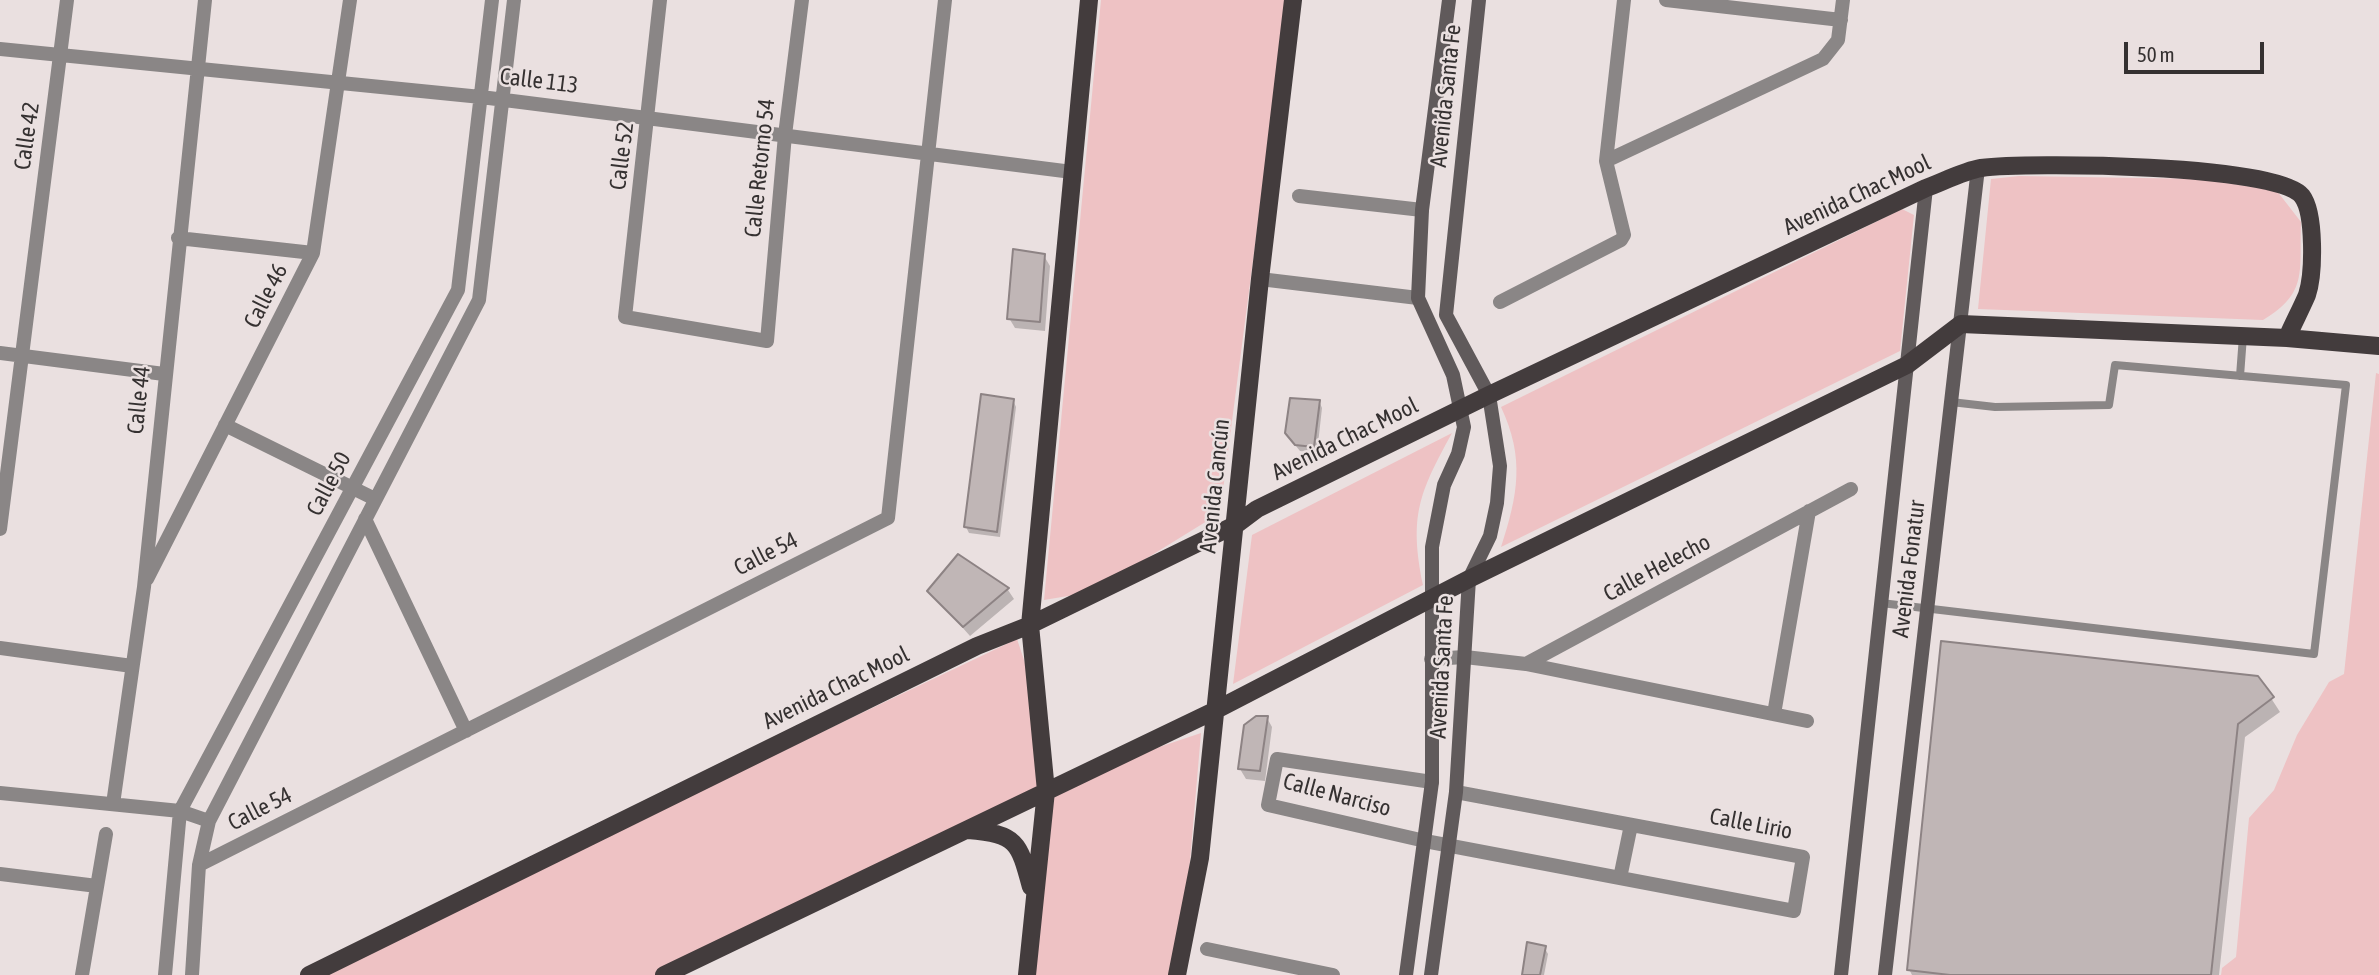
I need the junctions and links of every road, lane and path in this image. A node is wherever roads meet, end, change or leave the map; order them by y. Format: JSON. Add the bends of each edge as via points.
{"nodes":[{"id":1,"x":67,"y":0,"type":"edge"},
{"id":2,"x":205,"y":0,"type":"edge"},
{"id":3,"x":351,"y":0,"type":"edge"},
{"id":4,"x":492,"y":0,"type":"edge"},
{"id":5,"x":514,"y":0,"type":"edge"},
{"id":6,"x":660,"y":0,"type":"edge"},
{"id":7,"x":802,"y":0,"type":"edge"},
{"id":8,"x":945,"y":0,"type":"edge"},
{"id":9,"x":1089,"y":0,"type":"edge"},
{"id":10,"x":1293,"y":0,"type":"edge"},
{"id":11,"x":1449,"y":0,"type":"edge"},
{"id":12,"x":1479,"y":0,"type":"edge"},
{"id":13,"x":1624,"y":0,"type":"edge"},
{"id":14,"x":1666,"y":0,"type":"edge"},
{"id":15,"x":1843,"y":0,"type":"edge"},
{"id":16,"x":1841,"y":20,"type":"junction"},
{"id":17,"x":0,"y":49,"type":"edge"},
{"id":18,"x":61,"y":54,"type":"junction"},
{"id":19,"x":198,"y":70,"type":"junction"},
{"id":20,"x":341,"y":83,"type":"junction"},
{"id":21,"x":481,"y":97,"type":"junction"},
{"id":22,"x":504,"y":100,"type":"junction"},
{"id":23,"x":649,"y":118,"type":"junction"},
{"id":24,"x":785,"y":135,"type":"junction"},
{"id":25,"x":928,"y":154,"type":"junction"},
{"id":26,"x":1606,"y":161,"type":"junction"},
{"id":27,"x":1978,"y":169,"type":"junction"},
{"id":28,"x":1072,"y":172,"type":"junction"},
{"id":29,"x":1926,"y":188,"type":"junction"},
{"id":30,"x":1299,"y":196,"type":"dead end"},
{"id":31,"x":1422,"y":210,"type":"junction"},
{"id":32,"x":178,"y":238,"type":"junction"},
{"id":33,"x":313,"y":253,"type":"junction"},
{"id":34,"x":1260,"y":279,"type":"junction"},
{"id":35,"x":1418,"y":298,"type":"junction"},
{"id":36,"x":1500,"y":302,"type":"dead end"},
{"id":37,"x":1961,"y":324,"type":"junction"},
{"id":38,"x":2243,"y":336,"type":"junction"},
{"id":39,"x":2287,"y":338,"type":"junction"},
{"id":40,"x":767,"y":341,"type":"joint"},
{"id":41,"x":2379,"y":346,"type":"edge"},
{"id":42,"x":0,"y":353,"type":"edge"},
{"id":43,"x":20,"y":356,"type":"junction"},
{"id":44,"x":1907,"y":365,"type":"junction"},
{"id":45,"x":164,"y":374,"type":"junction"},
{"id":46,"x":2240,"y":376,"type":"junction"},
{"id":47,"x":1489,"y":395,"type":"junction"},
{"id":48,"x":1951,"y":402,"type":"junction"},
{"id":49,"x":1461,"y":410,"type":"junction"},
{"id":50,"x":225,"y":425,"type":"junction"},
{"id":51,"x":353,"y":488,"type":"junction"},
{"id":52,"x":1851,"y":489,"type":"dead end"},
{"id":53,"x":375,"y":499,"type":"junction"},
{"id":54,"x":1239,"y":503,"type":"junction"},
{"id":55,"x":1257,"y":509,"type":"junction"},
{"id":56,"x":1809,"y":511,"type":"junction"},
{"id":57,"x":365,"y":519,"type":"junction"},
{"id":58,"x":1237,"y":524,"type":"junction"},
{"id":59,"x":0,"y":529,"type":"edge"},
{"id":60,"x":1469,"y":579,"type":"junction"},
{"id":61,"x":144,"y":587,"type":"junction"},
{"id":62,"x":1431,"y":599,"type":"junction"},
{"id":63,"x":1881,"y":603,"type":"junction"},
{"id":64,"x":1927,"y":608,"type":"junction"},
{"id":65,"x":1030,"y":625,"type":"junction"},
{"id":66,"x":0,"y":648,"type":"edge"},
{"id":67,"x":1465,"y":657,"type":"junction"},
{"id":68,"x":1431,"y":659,"type":"junction"},
{"id":69,"x":1526,"y":664,"type":"junction"},
{"id":70,"x":132,"y":666,"type":"junction"},
{"id":71,"x":1216,"y":710,"type":"junction"},
{"id":72,"x":1774,"y":714,"type":"junction"},
{"id":73,"x":1807,"y":721,"type":"dead end"},
{"id":74,"x":466,"y":731,"type":"junction"},
{"id":75,"x":1432,"y":782,"type":"junction"},
{"id":76,"x":1046,"y":791,"type":"junction"},
{"id":77,"x":1456,"y":792,"type":"junction"},
{"id":78,"x":0,"y":793,"type":"edge"},
{"id":79,"x":113,"y":804,"type":"junction"},
{"id":80,"x":180,"y":811,"type":"junction"},
{"id":81,"x":209,"y":821,"type":"junction"},
{"id":82,"x":1631,"y":825,"type":"junction"},
{"id":83,"x":964,"y":830,"type":"junction"},
{"id":84,"x":106,"y":834,"type":"dead end"},
{"id":85,"x":1425,"y":841,"type":"junction"},
{"id":86,"x":1449,"y":845,"type":"junction"},
{"id":87,"x":199,"y":865,"type":"junction"},
{"id":88,"x":0,"y":874,"type":"edge"},
{"id":89,"x":1620,"y":878,"type":"junction"},
{"id":90,"x":97,"y":886,"type":"junction"},
{"id":91,"x":1034,"y":899,"type":"junction"},
{"id":92,"x":1207,"y":949,"type":"dead end"},
{"id":93,"x":82,"y":975,"type":"edge"},
{"id":94,"x":165,"y":975,"type":"edge"},
{"id":95,"x":192,"y":975,"type":"edge"},
{"id":96,"x":309,"y":975,"type":"edge"},
{"id":97,"x":664,"y":975,"type":"edge"},
{"id":98,"x":1027,"y":975,"type":"edge"},
{"id":99,"x":1177,"y":975,"type":"edge"},
{"id":100,"x":1334,"y":975,"type":"edge"},
{"id":101,"x":1406,"y":975,"type":"edge"},
{"id":102,"x":1431,"y":975,"type":"edge"},
{"id":103,"x":1841,"y":975,"type":"edge"},
{"id":104,"x":1885,"y":975,"type":"edge"}],
"edges":[{"from":1,"to":18,"type":"street","name":"Calle 42"},
{"from":2,"to":19,"type":"street","name":"Calle 44"},
{"from":3,"to":20,"type":"street","name":"Calle 46"},
{"from":4,"to":21,"type":"street","name":"Calle 50"},
{"from":5,"to":22,"type":"street"},
{"from":6,"to":23,"type":"street","name":"Calle 52"},
{"from":7,"to":24,"type":"street","name":"Calle Retorno 54"},
{"from":8,"to":25,"type":"street","name":"Calle 54"},
{"from":9,"to":28,"type":"main road"},
{"from":10,"to":34,"type":"main road","name":"Avenida Cancún"},
{"from":11,"to":31,"type":"street","name":"Avenida Santa Fe"},
{"from":12,"to":47,"type":"street","name":"Avenida Santa Fe","via":[[1446,315]]},
{"from":13,"to":26,"type":"street"},
{"from":14,"to":16,"type":"street"},
{"from":15,"to":16,"type":"street"},
{"from":16,"to":26,"type":"street","via":[[1838,40],[1823,59]]},
{"from":17,"to":18,"type":"street","name":"Calle 113"},
{"from":18,"to":19,"type":"street","name":"Calle 113"},
{"from":18,"to":43,"type":"street","name":"Calle 42"},
{"from":19,"to":20,"type":"street","name":"Calle 113"},
{"from":19,"to":32,"type":"street","name":"Calle 44"},
{"from":20,"to":21,"type":"street","name":"Calle 113"},
{"from":20,"to":33,"type":"street","name":"Calle 46"},
{"from":21,"to":22,"type":"street","name":"Calle 113"},
{"from":21,"to":51,"type":"street","name":"Calle 50","via":[[458,290]]},
{"from":22,"to":23,"type":"street","name":"Calle 113"},
{"from":22,"to":53,"type":"street","via":[[479,300]]},
{"from":23,"to":24,"type":"street","name":"Calle 113"},
{"from":23,"to":40,"type":"street","name":"Calle 52","via":[[625,317]]},
{"from":24,"to":25,"type":"street","name":"Calle 113"},
{"from":24,"to":40,"type":"street","name":"Calle Retorno 54"},
{"from":25,"to":28,"type":"street","name":"Calle 113"},
{"from":25,"to":74,"type":"street","name":"Calle 54","via":[[888,518]]},
{"from":26,"to":36,"type":"street","via":[[1623,229],[1621,240]]},
{"from":27,"to":29,"type":"main road","name":"Avenida Chac Mool"},
{"from":27,"to":37,"type":"street","name":"Avenida Fonatur"},
{"from":27,"to":39,"type":"main road","name":"Avenida Chac Mool","via":[[2209,170],[2286,184],[2301,195],[2312,219],[2308,292]]},
{"from":28,"to":65,"type":"main road"},
{"from":29,"to":44,"type":"street","name":"Avenida Fonatur"},
{"from":29,"to":47,"type":"main road","name":"Avenida Chac Mool"},
{"from":30,"to":31,"type":"street"},
{"from":31,"to":35,"type":"street","name":"Avenida Santa Fe"},
{"from":32,"to":33,"type":"street"},
{"from":32,"to":45,"type":"street","name":"Calle 44"},
{"from":33,"to":50,"type":"street","name":"Calle 46"},
{"from":34,"to":35,"type":"street"},
{"from":34,"to":54,"type":"main road","name":"Avenida Cancún"},
{"from":35,"to":49,"type":"street","name":"Avenida Santa Fe","via":[[1453,375]]},
{"from":37,"to":38,"type":"main road"},
{"from":37,"to":44,"type":"main road"},
{"from":37,"to":48,"type":"street","name":"Avenida Fonatur"},
{"from":38,"to":39,"type":"main road"},
{"from":38,"to":46,"type":"lane"},
{"from":39,"to":41,"type":"main road"},
{"from":42,"to":43,"type":"street"},
{"from":43,"to":45,"type":"street"},
{"from":43,"to":59,"type":"street","name":"Calle 42"},
{"from":44,"to":60,"type":"main road"},
{"from":44,"to":63,"type":"street","name":"Avenida Fonatur"},
{"from":45,"to":61,"type":"street","name":"Calle 44"},
{"from":46,"to":48,"type":"lane","via":[[2115,365],[2109,405],[1995,407]]},
{"from":46,"to":64,"type":"lane","via":[[2346,385],[2314,654]]},
{"from":47,"to":49,"type":"main road","name":"Avenida Chac Mool"},
{"from":47,"to":60,"type":"street","name":"Avenida Santa Fe","via":[[1500,466],[1497,503],[1490,536]]},
{"from":48,"to":64,"type":"street","name":"Avenida Fonatur"},
{"from":49,"to":55,"type":"main road","name":"Avenida Chac Mool"},
{"from":49,"to":62,"type":"street","name":"Avenida Santa Fe","via":[[1464,427],[1458,454],[1436,515]]},
{"from":50,"to":51,"type":"street"},
{"from":50,"to":61,"type":"street","name":"Calle 46"},
{"from":51,"to":53,"type":"street"},
{"from":51,"to":80,"type":"street","name":"Calle 50"},
{"from":52,"to":56,"type":"street","name":"Calle Helecho"},
{"from":53,"to":57,"type":"street"},
{"from":54,"to":55,"type":"main road","via":[[1244,509]]},
{"from":54,"to":58,"type":"main road","name":"Avenida Cancún"},
{"from":55,"to":58,"type":"main road","name":"Avenida Chac Mool"},
{"from":56,"to":69,"type":"street","name":"Calle Helecho"},
{"from":56,"to":72,"type":"street"},
{"from":57,"to":74,"type":"street"},
{"from":57,"to":81,"type":"street"},
{"from":58,"to":65,"type":"main road","name":"Avenida Chac Mool"},
{"from":58,"to":71,"type":"main road","name":"Avenida Cancún"},
{"from":60,"to":62,"type":"main road"},
{"from":60,"to":67,"type":"street","name":"Avenida Santa Fe"},
{"from":61,"to":70,"type":"street","name":"Calle 44"},
{"from":62,"to":68,"type":"street","name":"Avenida Santa Fe"},
{"from":62,"to":71,"type":"main road"},
{"from":63,"to":64,"type":"lane"},
{"from":63,"to":103,"type":"street","name":"Avenida Fonatur"},
{"from":64,"to":104,"type":"street","name":"Avenida Fonatur"},
{"from":65,"to":76,"type":"main road"},
{"from":65,"to":96,"type":"main road","name":"Avenida Chac Mool","via":[[977,646]]},
{"from":66,"to":70,"type":"street"},
{"from":67,"to":68,"type":"street"},
{"from":67,"to":69,"type":"street"},
{"from":67,"to":77,"type":"street","name":"Avenida Santa Fe"},
{"from":68,"to":75,"type":"street","name":"Avenida Santa Fe"},
{"from":69,"to":72,"type":"street"},
{"from":70,"to":79,"type":"street","name":"Calle 44"},
{"from":71,"to":76,"type":"main road"},
{"from":71,"to":99,"type":"main road","name":"Avenida Cancún","via":[[1200,858]]},
{"from":72,"to":73,"type":"street"},
{"from":74,"to":87,"type":"street","name":"Calle 54"},
{"from":75,"to":85,"type":"street","name":"Avenida Santa Fe"},
{"from":75,"to":85,"type":"street","name":"Calle Narciso","via":[[1277,759],[1268,805]]},
{"from":76,"to":83,"type":"main road"},
{"from":76,"to":91,"type":"main road"},
{"from":77,"to":82,"type":"street","name":"Calle Lirio"},
{"from":77,"to":86,"type":"street","name":"Avenida Santa Fe"},
{"from":78,"to":79,"type":"street"},
{"from":79,"to":80,"type":"street"},
{"from":80,"to":81,"type":"street"},
{"from":80,"to":94,"type":"street","name":"Calle 50"},
{"from":81,"to":87,"type":"street"},
{"from":82,"to":89,"type":"street"},
{"from":82,"to":89,"type":"street","name":"Calle Lirio","via":[[1803,858],[1794,912]]},
{"from":83,"to":91,"type":"main road","via":[[999,832],[1012,841],[1022,854]]},
{"from":83,"to":97,"type":"main road"},
{"from":84,"to":90,"type":"street"},
{"from":85,"to":86,"type":"street","name":"Calle Lirio"},
{"from":85,"to":101,"type":"street","name":"Avenida Santa Fe"},
{"from":86,"to":89,"type":"street","name":"Calle Lirio"},
{"from":86,"to":102,"type":"street","name":"Avenida Santa Fe"},
{"from":87,"to":95,"type":"street"},
{"from":88,"to":90,"type":"street"},
{"from":90,"to":93,"type":"street"},
{"from":91,"to":98,"type":"main road"},
{"from":92,"to":100,"type":"street"}]}
